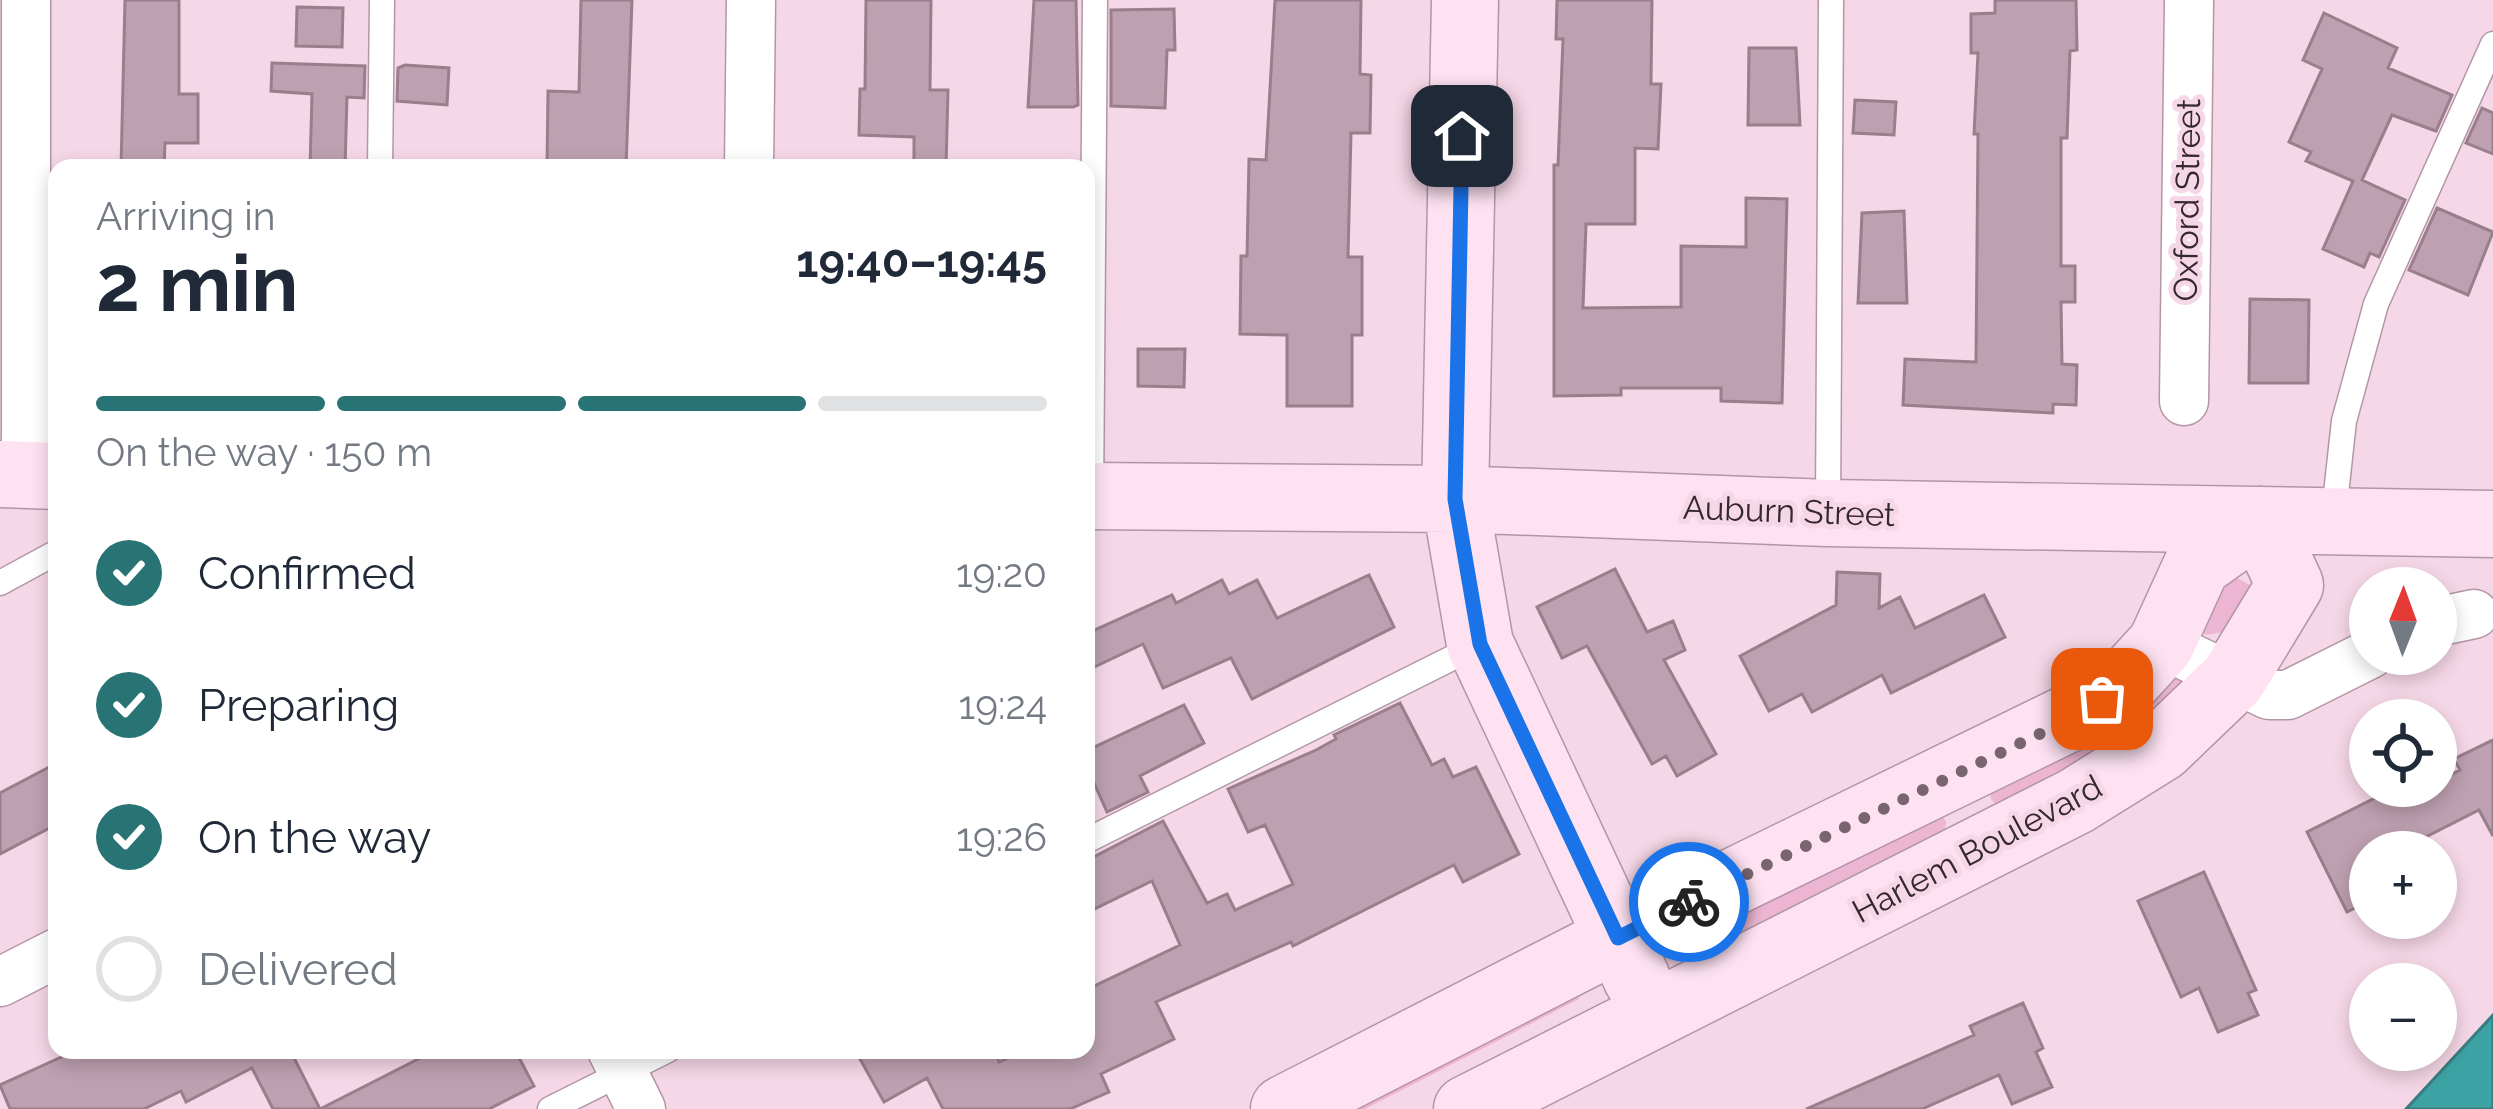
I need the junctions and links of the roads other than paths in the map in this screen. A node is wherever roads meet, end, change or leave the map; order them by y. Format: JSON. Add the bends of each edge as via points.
{"nodes":[{"id":1,"x":26,"y":0,"type":"edge"},
{"id":2,"x":382,"y":0,"type":"edge"},
{"id":3,"x":751,"y":0,"type":"edge"},
{"id":4,"x":1095,"y":0,"type":"edge"},
{"id":5,"x":1465,"y":0,"type":"edge"},
{"id":6,"x":1831,"y":0,"type":"edge"},
{"id":7,"x":2189,"y":0,"type":"edge"},
{"id":8,"x":2493,"y":44,"type":"edge"},
{"id":9,"x":380,"y":159,"type":"edge"},
{"id":10,"x":749,"y":159,"type":"edge"},
{"id":11,"x":1093,"y":159,"type":"edge"},
{"id":12,"x":2184,"y":400,"type":"dead end"},
{"id":13,"x":28,"y":475,"type":"edge"},
{"id":14,"x":1095,"y":496,"type":"edge"},
{"id":15,"x":1455,"y":499,"type":"junction"},
{"id":16,"x":1828,"y":513,"type":"junction"},
{"id":17,"x":2260,"y":520,"type":"junction"},
{"id":18,"x":2333,"y":521,"type":"junction"},
{"id":19,"x":2493,"y":524,"type":"edge"},
{"id":20,"x":48,"y":557,"type":"edge"},
{"id":21,"x":0,"y":583,"type":"edge"},
{"id":22,"x":1480,"y":644,"type":"junction"},
{"id":23,"x":2161,"y":644,"type":"junction"},
{"id":24,"x":2349,"y":664,"type":"edge"},
{"id":25,"x":2233,"y":679,"type":"junction"},
{"id":26,"x":1964,"y":813,"type":"junction"},
{"id":27,"x":1095,"y":836,"type":"edge"},
{"id":28,"x":1618,"y":938,"type":"junction"},
{"id":29,"x":48,"y":958,"type":"edge"},
{"id":30,"x":0,"y":982,"type":"edge"},
{"id":31,"x":1654,"y":1015,"type":"junction"},
{"id":32,"x":654,"y":1059,"type":"edge"},
{"id":33,"x":625,"y":1077,"type":"edge"},
{"id":34,"x":550,"y":1109,"type":"edge"},
{"id":35,"x":1284,"y":1109,"type":"edge"},
{"id":36,"x":1467,"y":1109,"type":"edge"}],
"edges":[{"from":1,"to":13,"type":"street"},
{"from":2,"to":9,"type":"lane"},
{"from":3,"to":10,"type":"street"},
{"from":4,"to":11,"type":"lane"},
{"from":5,"to":15,"type":"street"},
{"from":6,"to":16,"type":"lane"},
{"from":7,"to":12,"type":"street","name":"Oxford Street"},
{"from":8,"to":18,"type":"lane","via":[[2376,304],[2344,421]]},
{"from":14,"to":15,"type":"street","name":"Auburn Street"},
{"from":15,"to":16,"type":"street","name":"Auburn Street"},
{"from":15,"to":22,"type":"street"},
{"from":16,"to":17,"type":"street","name":"Auburn Street"},
{"from":17,"to":18,"type":"street","name":"Auburn Street"},
{"from":17,"to":23,"type":"street","name":"Harlem Boulevard","via":[[2198,565]]},
{"from":17,"to":25,"type":"street","name":"Harlem Boulevard","via":[[2290,585]]},
{"from":18,"to":19,"type":"street","name":"Auburn Street"},
{"from":20,"to":21,"type":"lane"},
{"from":22,"to":27,"type":"lane"},
{"from":22,"to":28,"type":"street"},
{"from":23,"to":25,"type":"street"},
{"from":23,"to":26,"type":"street","name":"Harlem Boulevard"},
{"from":24,"to":25,"type":"street","via":[[2288,695]]},
{"from":25,"to":26,"type":"street","name":"Harlem Boulevard","via":[[2162,748],[2076,801]]},
{"from":26,"to":28,"type":"street","name":"Harlem Boulevard"},
{"from":26,"to":31,"type":"street","name":"Harlem Boulevard"},
{"from":28,"to":31,"type":"street"},
{"from":28,"to":35,"type":"street","name":"Harlem Boulevard"},
{"from":29,"to":30,"type":"street"},
{"from":31,"to":36,"type":"street","name":"Harlem Boulevard"},
{"from":32,"to":33,"type":"lane"},
{"from":33,"to":34,"type":"lane"}]}
